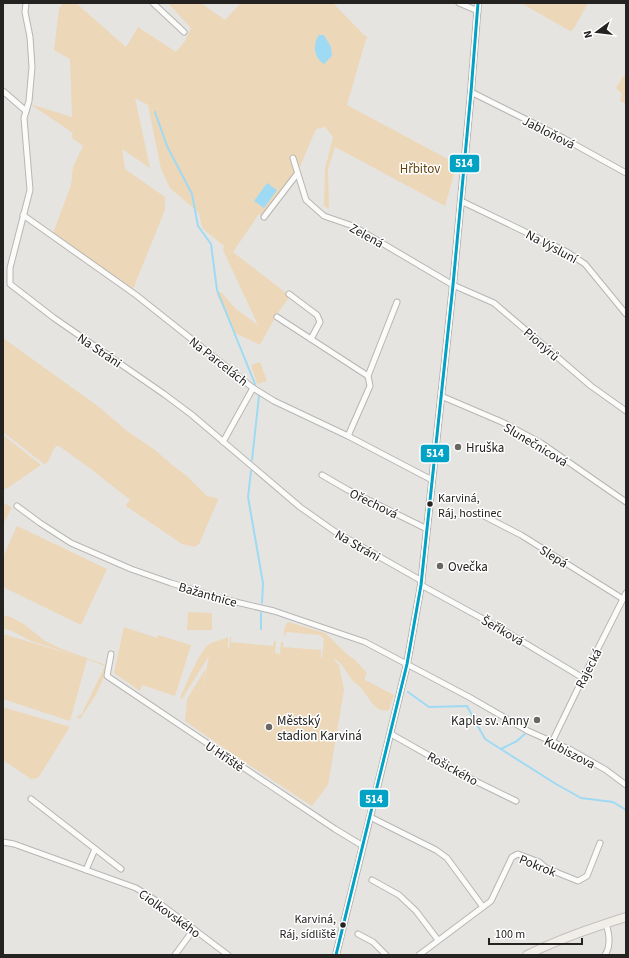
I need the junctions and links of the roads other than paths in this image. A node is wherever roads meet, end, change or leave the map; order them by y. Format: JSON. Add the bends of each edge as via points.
{"nodes":[{"id":1,"x":26,"y":3,"type":"edge"},
{"id":2,"x":153,"y":3,"type":"edge"},
{"id":3,"x":459,"y":3,"type":"edge"},
{"id":4,"x":478,"y":3,"type":"edge"},
{"id":5,"x":478,"y":11,"type":"junction"},
{"id":6,"x":184,"y":32,"type":"dead end"},
{"id":7,"x":3,"y":91,"type":"edge"},
{"id":8,"x":471,"y":92,"type":"junction"},
{"id":9,"x":26,"y":111,"type":"junction"},
{"id":10,"x":293,"y":158,"type":"dead end"},
{"id":11,"x":626,"y":173,"type":"edge"},
{"id":12,"x":297,"y":174,"type":"junction"},
{"id":13,"x":461,"y":201,"type":"junction"},
{"id":14,"x":24,"y":215,"type":"junction"},
{"id":15,"x":264,"y":217,"type":"dead end"},
{"id":16,"x":453,"y":285,"type":"junction"},
{"id":17,"x":289,"y":294,"type":"dead end"},
{"id":18,"x":397,"y":302,"type":"dead end"},
{"id":19,"x":626,"y":314,"type":"edge"},
{"id":20,"x":277,"y":317,"type":"dead end"},
{"id":21,"x":311,"y":339,"type":"junction"},
{"id":22,"x":368,"y":376,"type":"junction"},
{"id":23,"x":253,"y":388,"type":"junction"},
{"id":24,"x":441,"y":396,"type":"junction"},
{"id":25,"x":626,"y":411,"type":"edge"},
{"id":26,"x":348,"y":436,"type":"junction"},
{"id":27,"x":223,"y":442,"type":"junction"},
{"id":28,"x":322,"y":475,"type":"dead end"},
{"id":29,"x":432,"y":480,"type":"junction"},
{"id":30,"x":626,"y":502,"type":"edge"},
{"id":31,"x":17,"y":506,"type":"dead end"},
{"id":32,"x":484,"y":516,"type":"dead end"},
{"id":33,"x":427,"y":529,"type":"junction"},
{"id":34,"x":422,"y":583,"type":"junction"},
{"id":35,"x":626,"y":593,"type":"edge"},
{"id":36,"x":623,"y":599,"type":"junction"},
{"id":37,"x":111,"y":654,"type":"dead end"},
{"id":38,"x":407,"y":664,"type":"junction"},
{"id":39,"x":583,"y":678,"type":"junction"},
{"id":40,"x":391,"y":734,"type":"junction"},
{"id":41,"x":552,"y":742,"type":"junction"},
{"id":42,"x":626,"y":785,"type":"edge"},
{"id":43,"x":31,"y":799,"type":"dead end"},
{"id":44,"x":516,"y":801,"type":"dead end"},
{"id":45,"x":370,"y":817,"type":"junction"},
{"id":46,"x":3,"y":842,"type":"edge"},
{"id":47,"x":600,"y":843,"type":"dead end"},
{"id":48,"x":363,"y":846,"type":"junction"},
{"id":49,"x":95,"y":849,"type":"junction"},
{"id":50,"x":121,"y":869,"type":"dead end"},
{"id":51,"x":86,"y":870,"type":"junction"},
{"id":52,"x":372,"y":880,"type":"dead end"},
{"id":53,"x":483,"y":907,"type":"junction"},
{"id":54,"x":626,"y":917,"type":"edge"},
{"id":55,"x":606,"y":924,"type":"junction"},
{"id":56,"x":194,"y":929,"type":"junction"},
{"id":57,"x":358,"y":934,"type":"dead end"},
{"id":58,"x":438,"y":940,"type":"junction"},
{"id":59,"x":175,"y":955,"type":"edge"},
{"id":60,"x":228,"y":955,"type":"edge"},
{"id":61,"x":336,"y":955,"type":"edge"},
{"id":62,"x":386,"y":955,"type":"edge"},
{"id":63,"x":419,"y":955,"type":"edge"},
{"id":64,"x":527,"y":955,"type":"edge"},
{"id":65,"x":605,"y":955,"type":"edge"}],
"edges":[{"from":1,"to":9,"type":"street","name":"Na Stráni","via":[[32,67]]},
{"from":2,"to":6,"type":"street"},
{"from":3,"to":5,"type":"street"},
{"from":4,"to":5,"type":"street"},
{"from":5,"to":8,"type":"street"},
{"from":7,"to":9,"type":"street"},
{"from":8,"to":11,"type":"street","name":"Jabloňová"},
{"from":8,"to":13,"type":"street"},
{"from":9,"to":14,"type":"street","name":"Na Stráni","via":[[24,118],[30,190]]},
{"from":10,"to":12,"type":"street","name":"Zelená"},
{"from":12,"to":15,"type":"street"},
{"from":12,"to":16,"type":"street","name":"Zelená","via":[[306,200],[324,216],[354,226]]},
{"from":13,"to":16,"type":"street"},
{"from":13,"to":19,"type":"street","name":"Na Výsluní","via":[[567,252],[586,264]]},
{"from":14,"to":23,"type":"street","name":"Na Parcelách","via":[[136,295]]},
{"from":14,"to":27,"type":"street","name":"Na Stráni","via":[[10,268],[10,284],[54,318],[164,394]]},
{"from":16,"to":24,"type":"street"},
{"from":16,"to":25,"type":"street","name":"Pionýrů","via":[[494,303],[591,386]]},
{"from":17,"to":21,"type":"street","via":[[317,315],[320,322]]},
{"from":18,"to":22,"type":"street"},
{"from":20,"to":21,"type":"street"},
{"from":21,"to":22,"type":"street"},
{"from":22,"to":26,"type":"street","via":[[370,386]]},
{"from":23,"to":26,"type":"street","name":"Na Parcelách","via":[[274,401]]},
{"from":23,"to":27,"type":"street"},
{"from":24,"to":29,"type":"street"},
{"from":24,"to":30,"type":"street","name":"Slunečnicová","via":[[502,422],[541,443]]},
{"from":26,"to":29,"type":"street","name":"Na Parcelách"},
{"from":27,"to":34,"type":"street","name":"Na Stráni","via":[[300,507],[334,531]]},
{"from":28,"to":33,"type":"street","name":"Ořechová"},
{"from":29,"to":33,"type":"street"},
{"from":31,"to":38,"type":"street","name":"Bažantnice","via":[[71,543],[131,569],[223,599],[279,613],[365,642]]},
{"from":32,"to":36,"type":"street","name":"Slepá","via":[[521,535]]},
{"from":33,"to":34,"type":"street"},
{"from":34,"to":38,"type":"street"},
{"from":34,"to":39,"type":"street","name":"Šeříková"},
{"from":35,"to":36,"type":"street","name":"Rajecká"},
{"from":36,"to":39,"type":"street","name":"Rajecká"},
{"from":37,"to":48,"type":"street","name":"U Hřiště","via":[[107,676]]},
{"from":38,"to":40,"type":"street"},
{"from":38,"to":41,"type":"street","name":"Kubiszova"},
{"from":39,"to":41,"type":"street","name":"Rajecká"},
{"from":40,"to":44,"type":"street","name":"Rošického","via":[[465,776]]},
{"from":40,"to":45,"type":"street"},
{"from":41,"to":42,"type":"street","name":"Kubiszova","via":[[606,770]]},
{"from":43,"to":49,"type":"street"},
{"from":45,"to":48,"type":"street"},
{"from":45,"to":53,"type":"street","via":[[436,850],[446,858]]},
{"from":46,"to":51,"type":"street","name":"Ciolkovského"},
{"from":47,"to":53,"type":"street","name":"Pokrok","via":[[587,876],[578,881],[518,854],[512,857],[491,902]]},
{"from":48,"to":61,"type":"street"},
{"from":49,"to":50,"type":"street"},
{"from":49,"to":51,"type":"street"},
{"from":51,"to":56,"type":"street","name":"Ciolkovského","via":[[136,888]]},
{"from":52,"to":58,"type":"street","via":[[398,895],[416,911]]},
{"from":53,"to":58,"type":"street","name":"Pokrok"},
{"from":54,"to":55,"type":"main road"},
{"from":55,"to":64,"type":"main road"},
{"from":55,"to":65,"type":"street","via":[[609,939],[608,952]]},
{"from":56,"to":59,"type":"street"},
{"from":56,"to":60,"type":"street","name":"Ciolkovského"},
{"from":57,"to":62,"type":"street","via":[[373,942]]},
{"from":58,"to":63,"type":"street","name":"Pokrok"}]}
